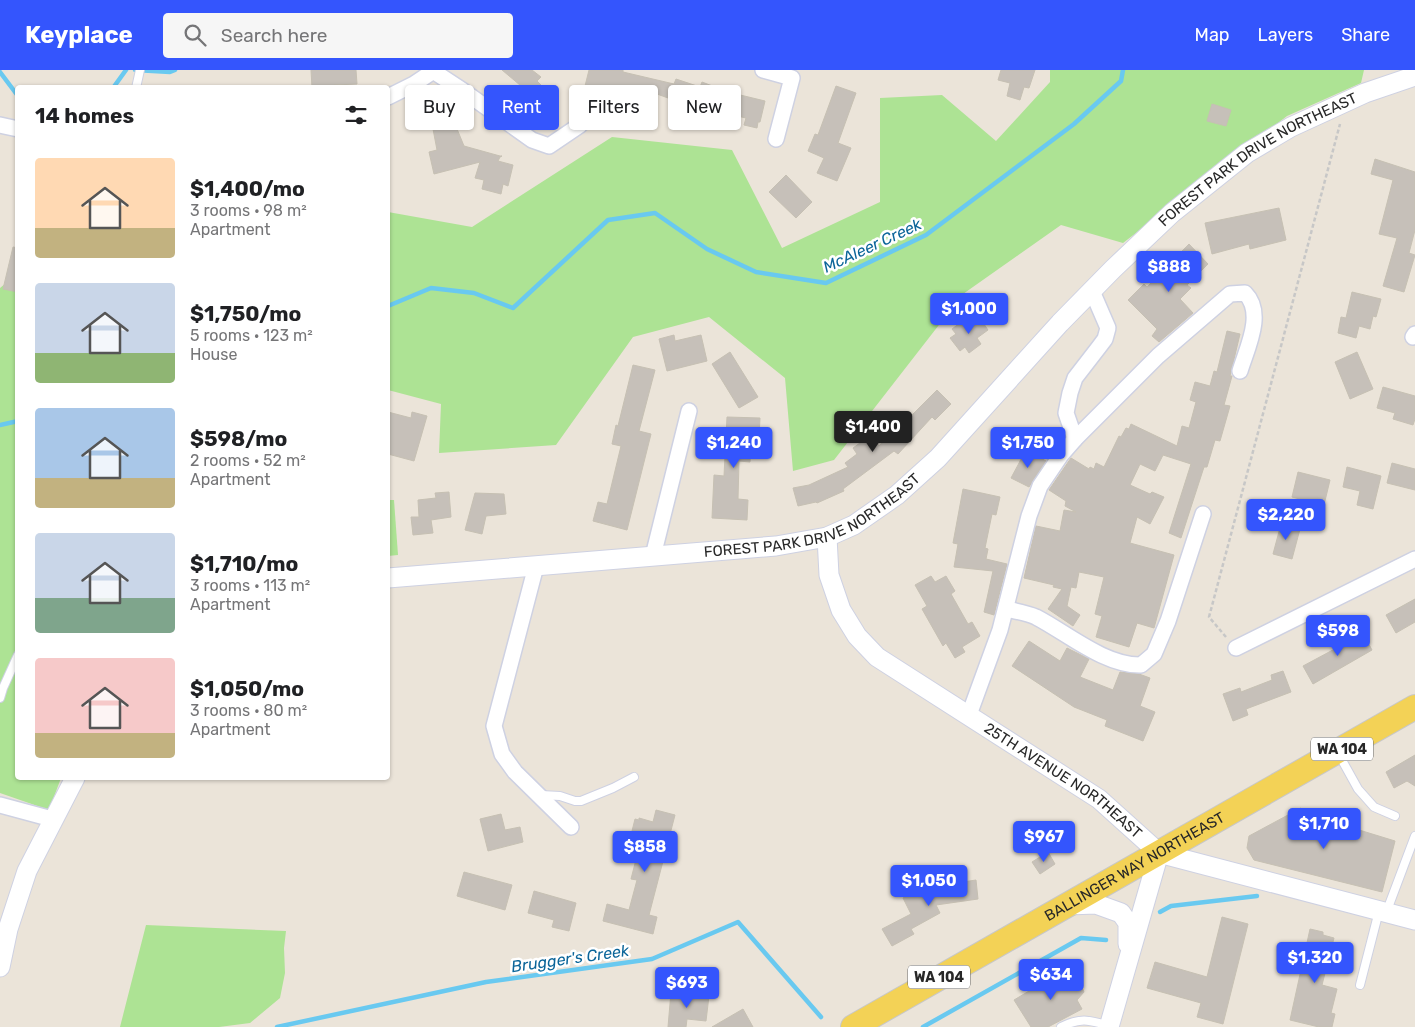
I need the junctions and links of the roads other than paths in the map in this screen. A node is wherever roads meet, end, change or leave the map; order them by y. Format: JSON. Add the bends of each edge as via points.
{"nodes":[{"id":1,"x":140,"y":70,"type":"edge"},
{"id":2,"x":434,"y":70,"type":"edge"},
{"id":3,"x":763,"y":70,"type":"edge"},
{"id":4,"x":1415,"y":76,"type":"edge"},
{"id":5,"x":137,"y":85,"type":"edge"},
{"id":6,"x":390,"y":96,"type":"edge"},
{"id":7,"x":0,"y":125,"type":"edge"},
{"id":8,"x":15,"y":128,"type":"edge"},
{"id":9,"x":573,"y":130,"type":"edge"},
{"id":10,"x":776,"y":139,"type":"dead end"},
{"id":11,"x":1092,"y":291,"type":"junction"},
{"id":12,"x":1240,"y":371,"type":"dead end"},
{"id":13,"x":690,"y":411,"type":"dead end"},
{"id":14,"x":1075,"y":439,"type":"junction"},
{"id":15,"x":1203,"y":514,"type":"dead end"},
{"id":16,"x":827,"y":537,"type":"junction"},
{"id":17,"x":653,"y":556,"type":"junction"},
{"id":18,"x":1415,"y":559,"type":"edge"},
{"id":19,"x":536,"y":566,"type":"junction"},
{"id":20,"x":390,"y":578,"type":"edge"},
{"id":21,"x":1006,"y":609,"type":"junction"},
{"id":22,"x":1236,"y":648,"type":"road end"},
{"id":23,"x":15,"y":662,"type":"edge"},
{"id":24,"x":0,"y":698,"type":"edge"},
{"id":25,"x":1415,"y":707,"type":"edge"},
{"id":26,"x":969,"y":715,"type":"junction"},
{"id":27,"x":1338,"y":752,"type":"junction"},
{"id":28,"x":634,"y":777,"type":"dead end"},
{"id":29,"x":74,"y":780,"type":"edge"},
{"id":30,"x":538,"y":795,"type":"junction"},
{"id":31,"x":0,"y":805,"type":"edge"},
{"id":32,"x":1395,"y":816,"type":"dead end"},
{"id":33,"x":52,"y":819,"type":"junction"},
{"id":34,"x":571,"y":827,"type":"dead end"},
{"id":35,"x":1415,"y":836,"type":"edge"},
{"id":36,"x":1159,"y":853,"type":"junction"},
{"id":37,"x":1067,"y":906,"type":"junction"},
{"id":38,"x":1382,"y":912,"type":"junction"},
{"id":39,"x":1415,"y":920,"type":"edge"},
{"id":40,"x":1128,"y":961,"type":"junction"},
{"id":41,"x":0,"y":967,"type":"edge"},
{"id":42,"x":1360,"y":985,"type":"dead end"},
{"id":43,"x":853,"y":1027,"type":"edge"},
{"id":44,"x":1060,"y":1027,"type":"edge"},
{"id":45,"x":1110,"y":1027,"type":"edge"}],
"edges":[{"from":1,"to":5,"type":"lane"},
{"from":2,"to":6,"type":"street"},
{"from":2,"to":9,"type":"street","via":[[532,140],[549,146]]},
{"from":3,"to":10,"type":"street","via":[[792,78]]},
{"from":4,"to":11,"type":"street","name":"FOREST PARK DRIVE NORTHEAST","via":[[1365,93],[1291,127],[1247,153],[1172,213]]},
{"from":7,"to":8,"type":"street"},
{"from":11,"to":14,"type":"street","via":[[1108,328],[1105,339],[1075,378],[1070,393],[1066,413]]},
{"from":11,"to":16,"type":"street","name":"FOREST PARK DRIVE NORTHEAST","via":[[938,458],[890,500],[854,525]]},
{"from":12,"to":14,"type":"street","via":[[1255,319],[1251,299],[1244,293],[1230,294],[1158,356]]},
{"from":13,"to":17,"type":"street"},
{"from":14,"to":21,"type":"street","via":[[1040,486],[1029,516]]},
{"from":15,"to":21,"type":"street","via":[[1168,621],[1154,654],[1141,666],[1128,666],[1081,645],[1033,616]]},
{"from":16,"to":17,"type":"street","name":"FOREST PARK DRIVE NORTHEAST","via":[[776,546]]},
{"from":16,"to":26,"type":"street","name":"25TH AVENUE NORTHEAST","via":[[829,575],[842,610],[857,636],[877,656]]},
{"from":17,"to":19,"type":"street","name":"FOREST PARK DRIVE NORTHEAST"},
{"from":18,"to":22,"type":"street"},
{"from":19,"to":20,"type":"street","name":"FOREST PARK DRIVE NORTHEAST"},
{"from":19,"to":30,"type":"street","via":[[494,726],[502,754]]},
{"from":21,"to":26,"type":"street"},
{"from":23,"to":24,"type":"lane"},
{"from":25,"to":27,"type":"main road","name":"BALLINGER WAY NORTHEAST","number":"WA 104"},
{"from":26,"to":36,"type":"street","name":"25TH AVENUE NORTHEAST","via":[[1099,799]]},
{"from":27,"to":32,"type":"lane","via":[[1358,789],[1374,807]]},
{"from":27,"to":36,"type":"main road","name":"BALLINGER WAY NORTHEAST","number":"WA 104"},
{"from":28,"to":30,"type":"lane","via":[[581,801]]},
{"from":29,"to":33,"type":"street"},
{"from":30,"to":34,"type":"street"},
{"from":31,"to":33,"type":"street"},
{"from":33,"to":41,"type":"street","via":[[26,871]]},
{"from":35,"to":38,"type":"lane"},
{"from":36,"to":37,"type":"main road","name":"BALLINGER WAY NORTHEAST","number":"WA 104"},
{"from":36,"to":38,"type":"street","name":"25TH AVENUE NORTHEAST"},
{"from":36,"to":40,"type":"street"},
{"from":37,"to":40,"type":"street","via":[[1096,904],[1121,913],[1128,923]]},
{"from":37,"to":43,"type":"main road","name":"BALLINGER WAY NORTHEAST","number":"WA 104"},
{"from":38,"to":39,"type":"street","name":"25TH AVENUE NORTHEAST"},
{"from":38,"to":42,"type":"lane"},
{"from":40,"to":45,"type":"street"},
{"from":44,"to":45,"type":"lane","via":[[1080,1020]]}]}
